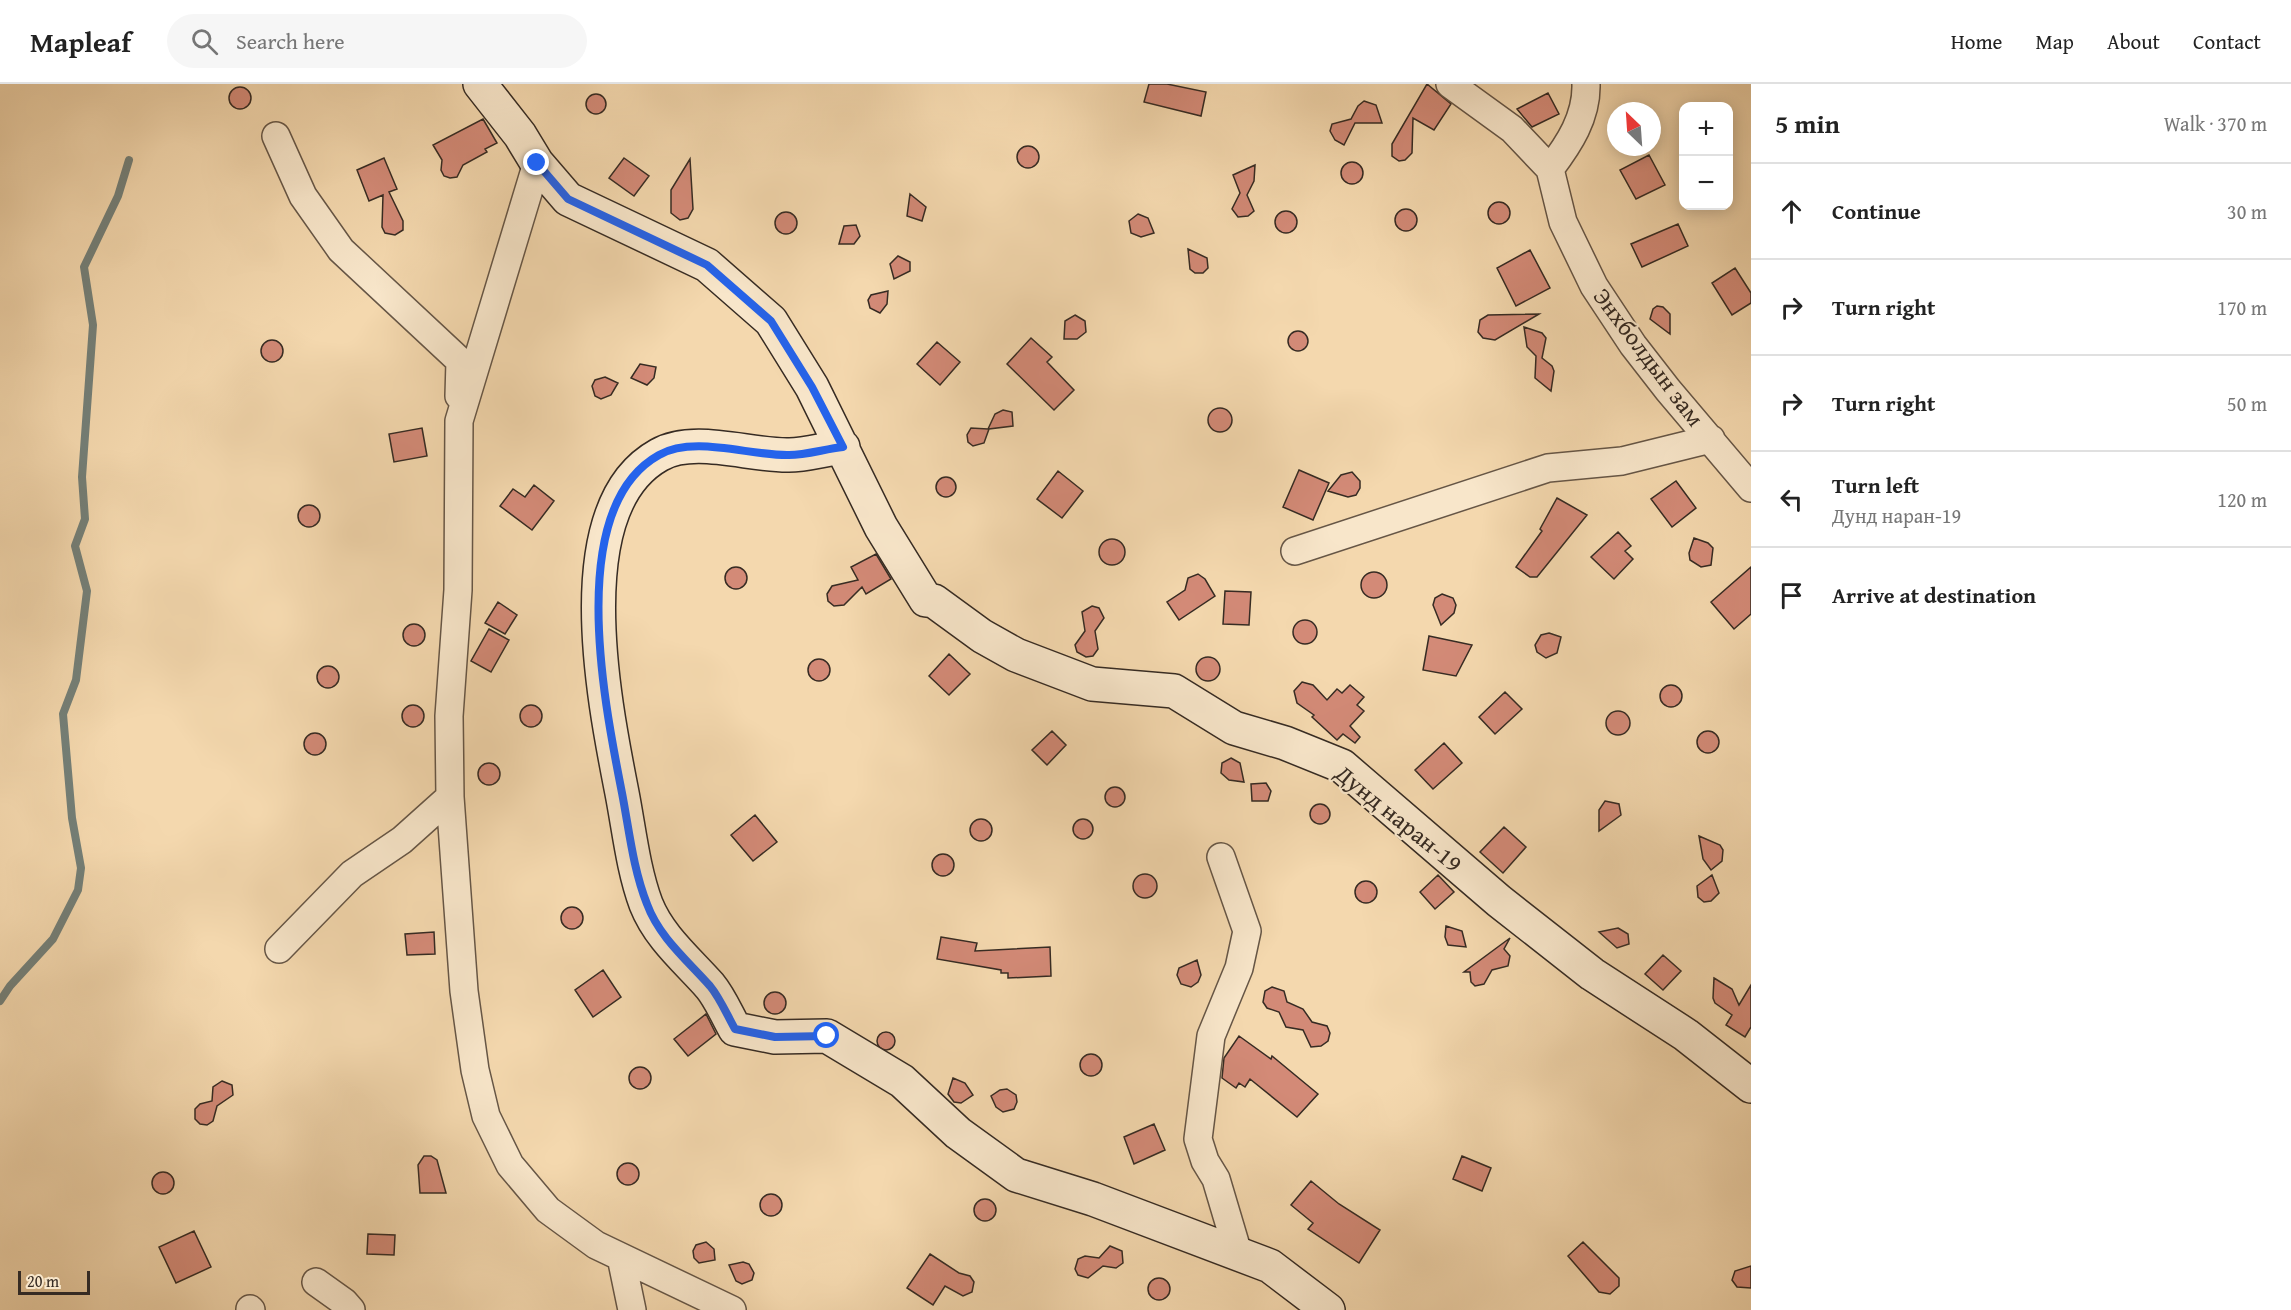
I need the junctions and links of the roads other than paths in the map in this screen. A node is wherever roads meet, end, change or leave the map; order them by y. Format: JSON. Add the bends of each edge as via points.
{"nodes":[{"id":1,"x":480,"y":84,"type":"edge"},
{"id":2,"x":1450,"y":84,"type":"edge"},
{"id":3,"x":1586,"y":84,"type":"edge"},
{"id":4,"x":276,"y":136,"type":"dead end"},
{"id":5,"x":537,"y":163,"type":"junction"},
{"id":6,"x":1550,"y":169,"type":"junction"},
{"id":7,"x":459,"y":421,"type":"junction"},
{"id":8,"x":1711,"y":439,"type":"junction"},
{"id":9,"x":843,"y":447,"type":"junction"},
{"id":10,"x":1751,"y":488,"type":"edge"},
{"id":11,"x":1295,"y":551,"type":"dead end"},
{"id":12,"x":450,"y":797,"type":"junction"},
{"id":13,"x":1221,"y":857,"type":"dead end"},
{"id":14,"x":279,"y":950,"type":"dead end"},
{"id":15,"x":1751,"y":1086,"type":"edge"},
{"id":16,"x":1238,"y":1253,"type":"junction"},
{"id":17,"x":621,"y":1257,"type":"junction"},
{"id":18,"x":316,"y":1282,"type":"dead end"},
{"id":19,"x":351,"y":1310,"type":"edge"},
{"id":20,"x":632,"y":1310,"type":"edge"},
{"id":21,"x":732,"y":1310,"type":"edge"},
{"id":22,"x":1328,"y":1310,"type":"edge"}],
"edges":[{"from":1,"to":5,"type":"street","name":"Дунд наран-19"},
{"from":2,"to":6,"type":"street","name":"Энхболдын зам","via":[[1512,129]]},
{"from":3,"to":6,"type":"street","via":[[1583,112],[1570,142]]},
{"from":4,"to":7,"type":"street","via":[[303,196],[341,250],[459,361]]},
{"from":5,"to":7,"type":"street"},
{"from":5,"to":9,"type":"street","name":"Дунд наран-19","via":[[568,199],[707,265],[771,321]]},
{"from":6,"to":8,"type":"street","name":"Энхболдын зам","via":[[1563,222],[1594,286],[1633,345]]},
{"from":7,"to":12,"type":"street","via":[[458,590],[449,716]]},
{"from":8,"to":10,"type":"street","name":"Энхболдын зам"},
{"from":8,"to":11,"type":"street","via":[[1622,461],[1548,468]]},
{"from":9,"to":15,"type":"street","name":"Дунд наран-19","via":[[881,527],[926,600],[934,601],[1016,655],[1092,684],[1174,691],[1234,728],[1342,766],[1509,909],[1592,974],[1686,1035]]},
{"from":9,"to":16,"type":"street","via":[[792,455],[698,445],[660,454],[630,479],[613,510],[600,565],[601,654],[628,830],[647,905],[675,951],[712,987],[735,1029],[775,1037],[827,1036],[902,1082],[958,1133],[1016,1175]]},
{"from":12,"to":14,"type":"street","via":[[402,840],[352,874]]},
{"from":12,"to":17,"type":"street","via":[[464,991],[486,1116],[510,1165],[548,1210],[596,1245]]},
{"from":13,"to":16,"type":"street","via":[[1247,931],[1239,968],[1211,1036],[1198,1139],[1216,1179]]},
{"from":16,"to":22,"type":"street","via":[[1270,1266]]},
{"from":17,"to":20,"type":"street"},
{"from":17,"to":21,"type":"street"},
{"from":18,"to":19,"type":"street"}]}
